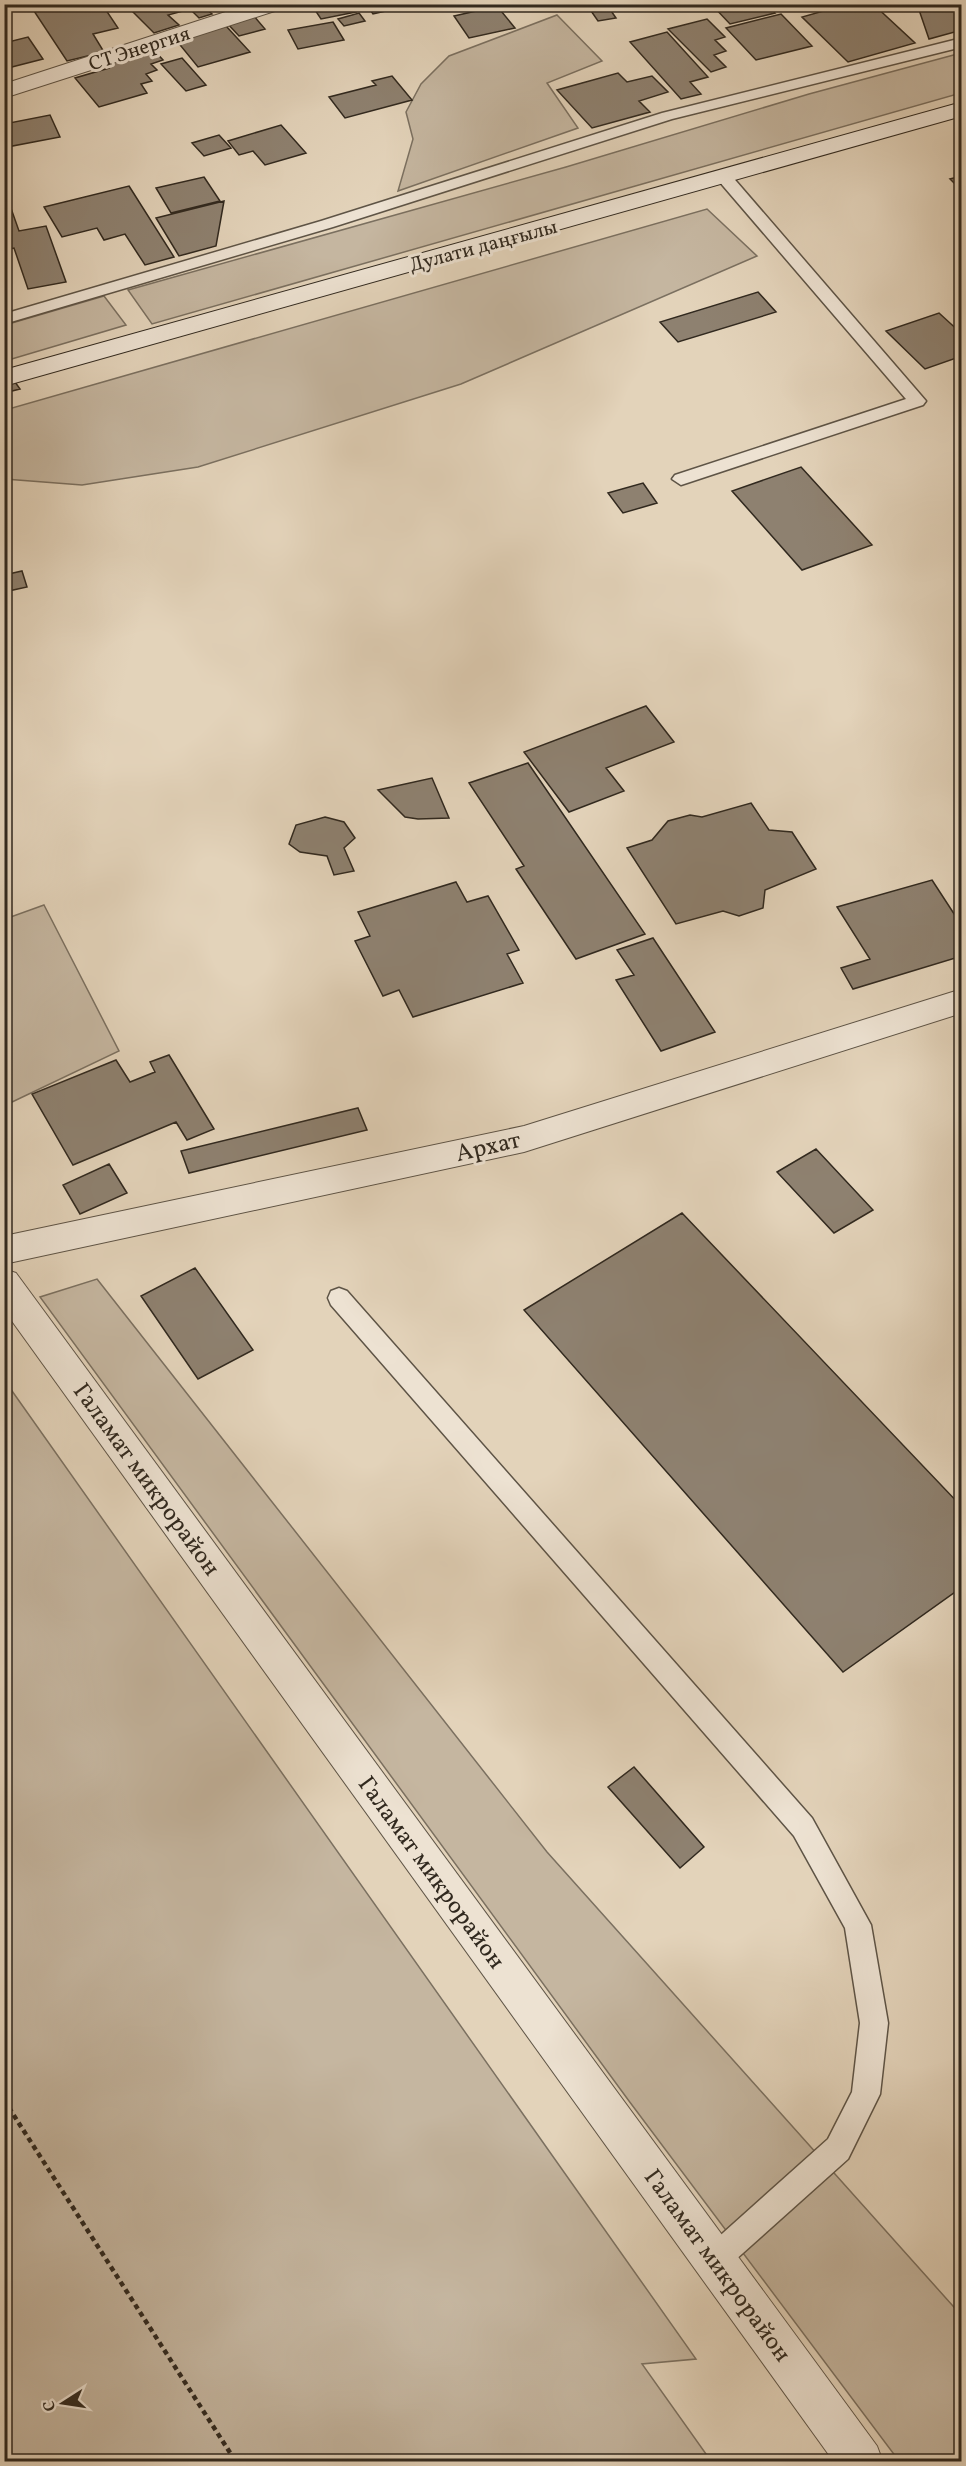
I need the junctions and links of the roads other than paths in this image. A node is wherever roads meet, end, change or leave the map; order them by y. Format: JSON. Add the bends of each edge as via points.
{"nodes":[{"id":1,"x":273,"y":4,"type":"edge"},
{"id":2,"x":962,"y":42,"type":"edge"},
{"id":3,"x":4,"y":91,"type":"edge"},
{"id":4,"x":962,"y":109,"type":"edge"},
{"id":5,"x":724,"y":177,"type":"junction"},
{"id":6,"x":4,"y":319,"type":"edge"},
{"id":7,"x":4,"y":378,"type":"edge"},
{"id":8,"x":681,"y":479,"type":"dead end"},
{"id":9,"x":962,"y":1001,"type":"edge"},
{"id":10,"x":4,"y":1250,"type":"edge"},
{"id":11,"x":4,"y":1283,"type":"edge"},
{"id":12,"x":339,"y":1298,"type":"dead end"},
{"id":13,"x":714,"y":2260,"type":"junction"},
{"id":14,"x":861,"y":2462,"type":"edge"}],
"edges":[{"from":1,"to":3,"type":"street","name":"СТ Энергия"},
{"from":2,"to":6,"type":"lane","via":[[667,116],[327,224]]},
{"from":4,"to":5,"type":"street","name":"Дулати даңғылы"},
{"from":5,"to":7,"type":"street","name":"Дулати даңғылы"},
{"from":5,"to":8,"type":"lane","via":[[917,401]]},
{"from":9,"to":10,"type":"street","name":"Архат","via":[[524,1139]]},
{"from":11,"to":13,"type":"street","name":"Галамат микрорайон"},
{"from":12,"to":13,"type":"lane","via":[[803,1827],[858,1925],[874,2023],[866,2094],[838,2149]]},
{"from":13,"to":14,"type":"street","name":"Галамат микрорайон"}]}
